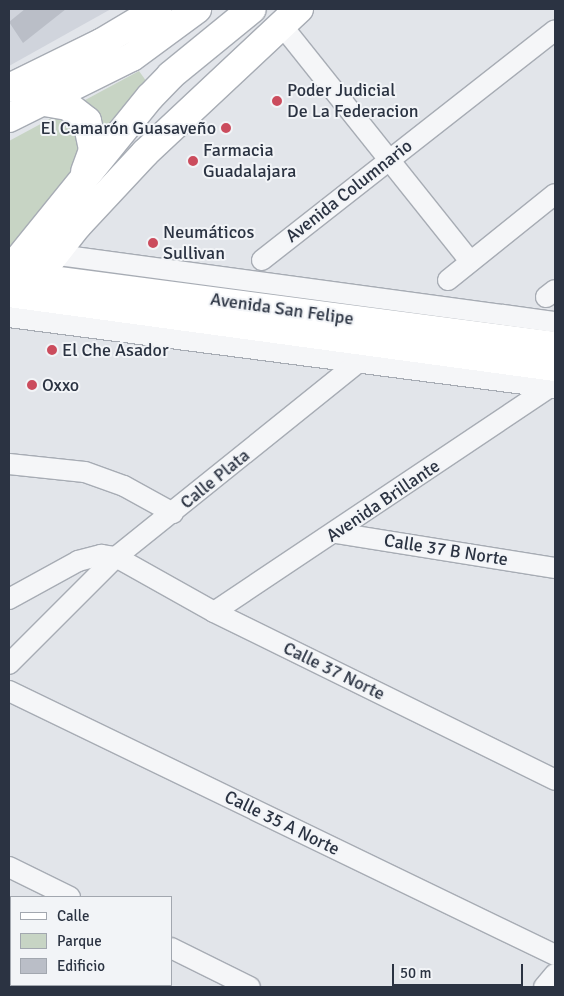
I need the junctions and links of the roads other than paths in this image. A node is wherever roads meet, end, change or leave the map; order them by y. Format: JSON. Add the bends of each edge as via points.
{"nodes":[{"id":1,"x":158,"y":9,"type":"edge"},
{"id":2,"x":197,"y":9,"type":"edge"},
{"id":3,"x":252,"y":9,"type":"edge"},
{"id":4,"x":290,"y":16,"type":"edge"},
{"id":5,"x":555,"y":30,"type":"edge"},
{"id":6,"x":9,"y":88,"type":"edge"},
{"id":7,"x":39,"y":101,"type":"junction"},
{"id":8,"x":9,"y":118,"type":"edge"},
{"id":9,"x":389,"y":160,"type":"junction"},
{"id":10,"x":83,"y":176,"type":"junction"},
{"id":11,"x":555,"y":194,"type":"edge"},
{"id":12,"x":26,"y":251,"type":"junction"},
{"id":13,"x":54,"y":254,"type":"junction"},
{"id":14,"x":262,"y":260,"type":"dead end"},
{"id":15,"x":470,"y":261,"type":"junction"},
{"id":16,"x":9,"y":271,"type":"edge"},
{"id":17,"x":448,"y":280,"type":"dead end"},
{"id":18,"x":17,"y":299,"type":"edge"},
{"id":19,"x":555,"y":322,"type":"edge"},
{"id":20,"x":404,"y":326,"type":"junction"},
{"id":21,"x":382,"y":343,"type":"junction"},
{"id":22,"x":555,"y":346,"type":"edge"},
{"id":23,"x":359,"y":362,"type":"junction"},
{"id":24,"x":553,"y":381,"type":"edge"},
{"id":25,"x":9,"y":464,"type":"edge"},
{"id":26,"x":173,"y":513,"type":"junction"},
{"id":27,"x":336,"y":533,"type":"junction"},
{"id":28,"x":116,"y":557,"type":"junction"},
{"id":29,"x":555,"y":568,"type":"edge"},
{"id":30,"x":9,"y":599,"type":"edge"},
{"id":31,"x":214,"y":612,"type":"junction"},
{"id":32,"x":9,"y":664,"type":"edge"},
{"id":33,"x":9,"y":691,"type":"edge"},
{"id":34,"x":555,"y":780,"type":"edge"},
{"id":35,"x":9,"y":867,"type":"edge"},
{"id":36,"x":68,"y":896,"type":"edge"},
{"id":37,"x":172,"y":948,"type":"edge"},
{"id":38,"x":555,"y":955,"type":"edge"},
{"id":39,"x":555,"y":974,"type":"edge"},
{"id":40,"x":250,"y":987,"type":"edge"},
{"id":41,"x":544,"y":987,"type":"edge"}],
"edges":[{"from":1,"to":6,"type":"main road","via":[[101,43]]},
{"from":2,"to":7,"type":"main road","via":[[132,57]]},
{"from":3,"to":10,"type":"main road","via":[[171,75]]},
{"from":4,"to":9,"type":"street"},
{"from":4,"to":13,"type":"main road","via":[[145,153]]},
{"from":5,"to":9,"type":"street","name":"Avenida Columnario"},
{"from":7,"to":8,"type":"main road"},
{"from":7,"to":10,"type":"main road","via":[[68,106],[87,121],[93,150]]},
{"from":9,"to":14,"type":"street","name":"Avenida Columnario"},
{"from":9,"to":15,"type":"street"},
{"from":10,"to":12,"type":"main road"},
{"from":11,"to":15,"type":"street"},
{"from":12,"to":13,"type":"street","name":"Avenida San Felipe"},
{"from":12,"to":16,"type":"main road"},
{"from":13,"to":18,"type":"main road"},
{"from":13,"to":19,"type":"street","name":"Avenida San Felipe"},
{"from":15,"to":17,"type":"street"},
{"from":16,"to":18,"type":"main road","name":"Avenida San Felipe"},
{"from":18,"to":20,"type":"main road","name":"Avenida San Felipe"},
{"from":18,"to":21,"type":"main road","name":"Avenida San Felipe"},
{"from":18,"to":23,"type":"street","name":"Avenida San Felipe"},
{"from":20,"to":21,"type":"street","name":"Calle Plata"},
{"from":20,"to":22,"type":"main road","name":"Avenida San Felipe"},
{"from":21,"to":23,"type":"street","name":"Calle Plata"},
{"from":21,"to":24,"type":"main road","name":"Avenida San Felipe"},
{"from":23,"to":24,"type":"street","name":"Avenida San Felipe"},
{"from":23,"to":26,"type":"street","name":"Calle Plata"},
{"from":24,"to":27,"type":"street","name":"Avenida Brillante"},
{"from":25,"to":26,"type":"street","via":[[85,472],[124,486]]},
{"from":26,"to":28,"type":"street","name":"Calle Plata"},
{"from":27,"to":29,"type":"street","name":"Calle 37 B Norte"},
{"from":27,"to":31,"type":"street","name":"Avenida Brillante"},
{"from":28,"to":30,"type":"street","via":[[101,555],[78,561]]},
{"from":28,"to":31,"type":"street","name":"Calle 37 Norte"},
{"from":28,"to":32,"type":"street","name":"Calle Plata"},
{"from":31,"to":34,"type":"street","name":"Calle 37 Norte"},
{"from":33,"to":38,"type":"street","name":"Calle 35 A Norte"},
{"from":35,"to":36,"type":"street"},
{"from":37,"to":40,"type":"street"},
{"from":39,"to":41,"type":"street"}]}
